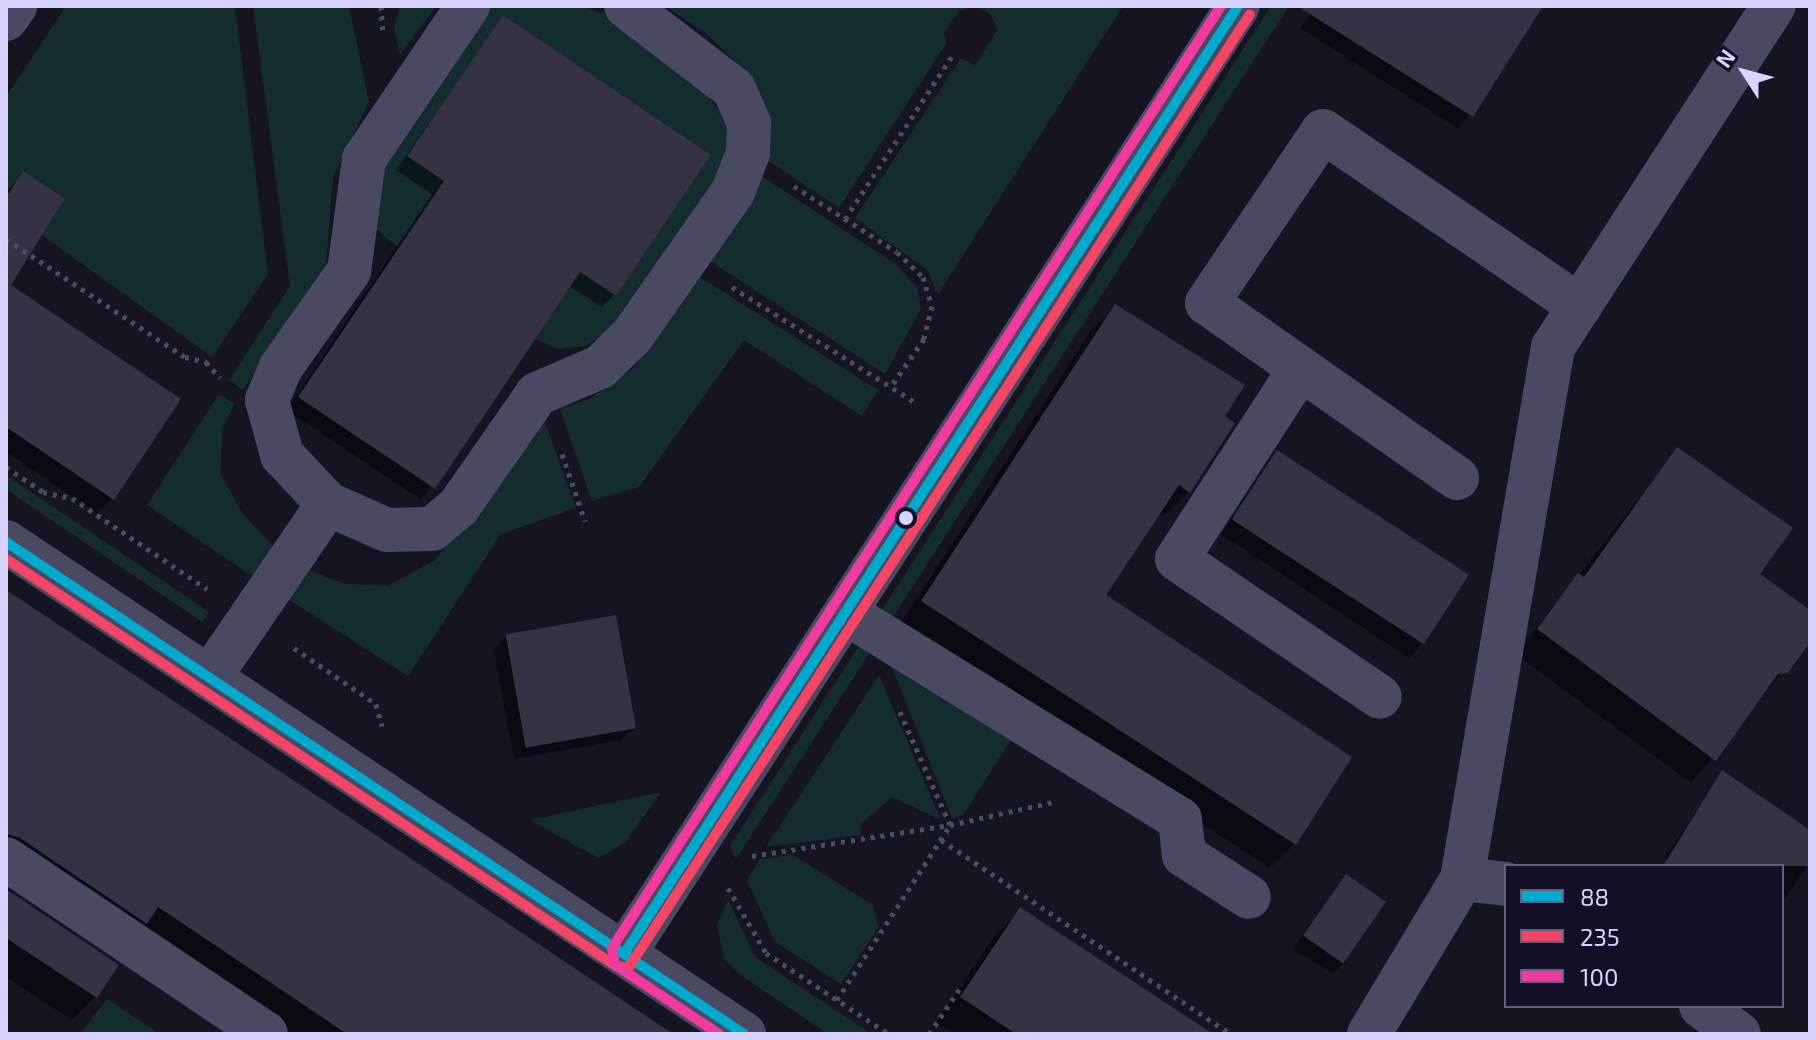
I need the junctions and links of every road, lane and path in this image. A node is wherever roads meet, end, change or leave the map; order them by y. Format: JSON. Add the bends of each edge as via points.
{"nodes":[{"id":1,"x":15,"y":6,"type":"edge"},
{"id":2,"x":468,"y":6,"type":"edge"},
{"id":3,"x":626,"y":6,"type":"edge"},
{"id":4,"x":1238,"y":6,"type":"edge"},
{"id":5,"x":1774,"y":6,"type":"edge"},
{"id":6,"x":6,"y":19,"type":"edge"},
{"id":7,"x":954,"y":53,"type":"dead end"},
{"id":8,"x":748,"y":153,"type":"junction"},
{"id":9,"x":845,"y":219,"type":"junction"},
{"id":10,"x":6,"y":239,"type":"edge"},
{"id":11,"x":687,"y":259,"type":"junction"},
{"id":12,"x":1580,"y":306,"type":"junction"},
{"id":13,"x":1300,"y":369,"type":"junction"},
{"id":14,"x":890,"y":388,"type":"junction"},
{"id":15,"x":267,"y":400,"type":"junction"},
{"id":16,"x":924,"y":405,"type":"dead end"},
{"id":17,"x":558,"y":440,"type":"dead end"},
{"id":18,"x":1457,"y":478,"type":"dead end"},
{"id":19,"x":328,"y":504,"type":"junction"},
{"id":20,"x":585,"y":521,"type":"dead end"},
{"id":21,"x":6,"y":542,"type":"edge"},
{"id":22,"x":846,"y":613,"type":"junction"},
{"id":23,"x":209,"y":678,"type":"junction"},
{"id":24,"x":893,"y":695,"type":"dead end"},
{"id":25,"x":1380,"y":697,"type":"dead end"},
{"id":26,"x":1111,"y":776,"type":"junction"},
{"id":27,"x":950,"y":825,"type":"junction"},
{"id":28,"x":941,"y":840,"type":"junction"},
{"id":29,"x":743,"y":858,"type":"dead end"},
{"id":30,"x":6,"y":859,"type":"edge"},
{"id":31,"x":1462,"y":879,"type":"junction"},
{"id":32,"x":725,"y":883,"type":"dead end"},
{"id":33,"x":1504,"y":884,"type":"edge"},
{"id":34,"x":1249,"y":897,"type":"dead end"},
{"id":35,"x":624,"y":954,"type":"junction"},
{"id":36,"x":963,"y":984,"type":"dead end"},
{"id":37,"x":837,"y":1000,"type":"junction"},
{"id":38,"x":1704,"y":1008,"type":"edge"},
{"id":39,"x":266,"y":1034,"type":"edge"},
{"id":40,"x":744,"y":1034,"type":"edge"},
{"id":41,"x":889,"y":1034,"type":"edge"},
{"id":42,"x":929,"y":1034,"type":"edge"},
{"id":43,"x":1231,"y":1034,"type":"edge"},
{"id":44,"x":1369,"y":1034,"type":"edge"},
{"id":45,"x":1739,"y":1034,"type":"edge"}],
"edges":[{"from":1,"to":6,"type":"street"},
{"from":2,"to":15,"type":"street","via":[[364,159],[349,271],[281,367]]},
{"from":3,"to":8,"type":"street","via":[[734,89],[749,123]]},
{"from":4,"to":22,"type":"street"},
{"from":5,"to":12,"type":"street"},
{"from":7,"to":9,"type":"path"},
{"from":8,"to":9,"type":"path"},
{"from":8,"to":11,"type":"street","via":[[733,192]]},
{"from":9,"to":14,"type":"path","via":[[897,252],[923,277],[932,306],[924,339]]},
{"from":10,"to":15,"type":"path","via":[[185,357],[206,362],[238,398]]},
{"from":11,"to":14,"type":"path"},
{"from":11,"to":19,"type":"street","via":[[632,336],[600,367],[537,394],[459,506],[432,529],[387,530]]},
{"from":12,"to":13,"type":"street","via":[[1323,131],[1207,303]]},
{"from":12,"to":31,"type":"street","via":[[1553,347]]},
{"from":13,"to":18,"type":"street"},
{"from":13,"to":25,"type":"street","via":[[1177,559]]},
{"from":14,"to":16,"type":"path"},
{"from":15,"to":19,"type":"street","via":[[282,455]]},
{"from":17,"to":20,"type":"path"},
{"from":19,"to":23,"type":"street"},
{"from":21,"to":23,"type":"street"},
{"from":22,"to":26,"type":"street"},
{"from":22,"to":35,"type":"street"},
{"from":23,"to":35,"type":"street"},
{"from":24,"to":27,"type":"path"},
{"from":26,"to":27,"type":"path","via":[[1044,807]]},
{"from":26,"to":34,"type":"street","via":[[1180,819],[1184,855]]},
{"from":27,"to":28,"type":"path"},
{"from":27,"to":29,"type":"path"},
{"from":28,"to":37,"type":"path"},
{"from":28,"to":43,"type":"path"},
{"from":30,"to":39,"type":"street"},
{"from":31,"to":33,"type":"street"},
{"from":31,"to":44,"type":"street"},
{"from":32,"to":37,"type":"path","via":[[766,953]]},
{"from":35,"to":40,"type":"street"},
{"from":36,"to":42,"type":"path"},
{"from":37,"to":41,"type":"path"},
{"from":38,"to":45,"type":"street"}]}
